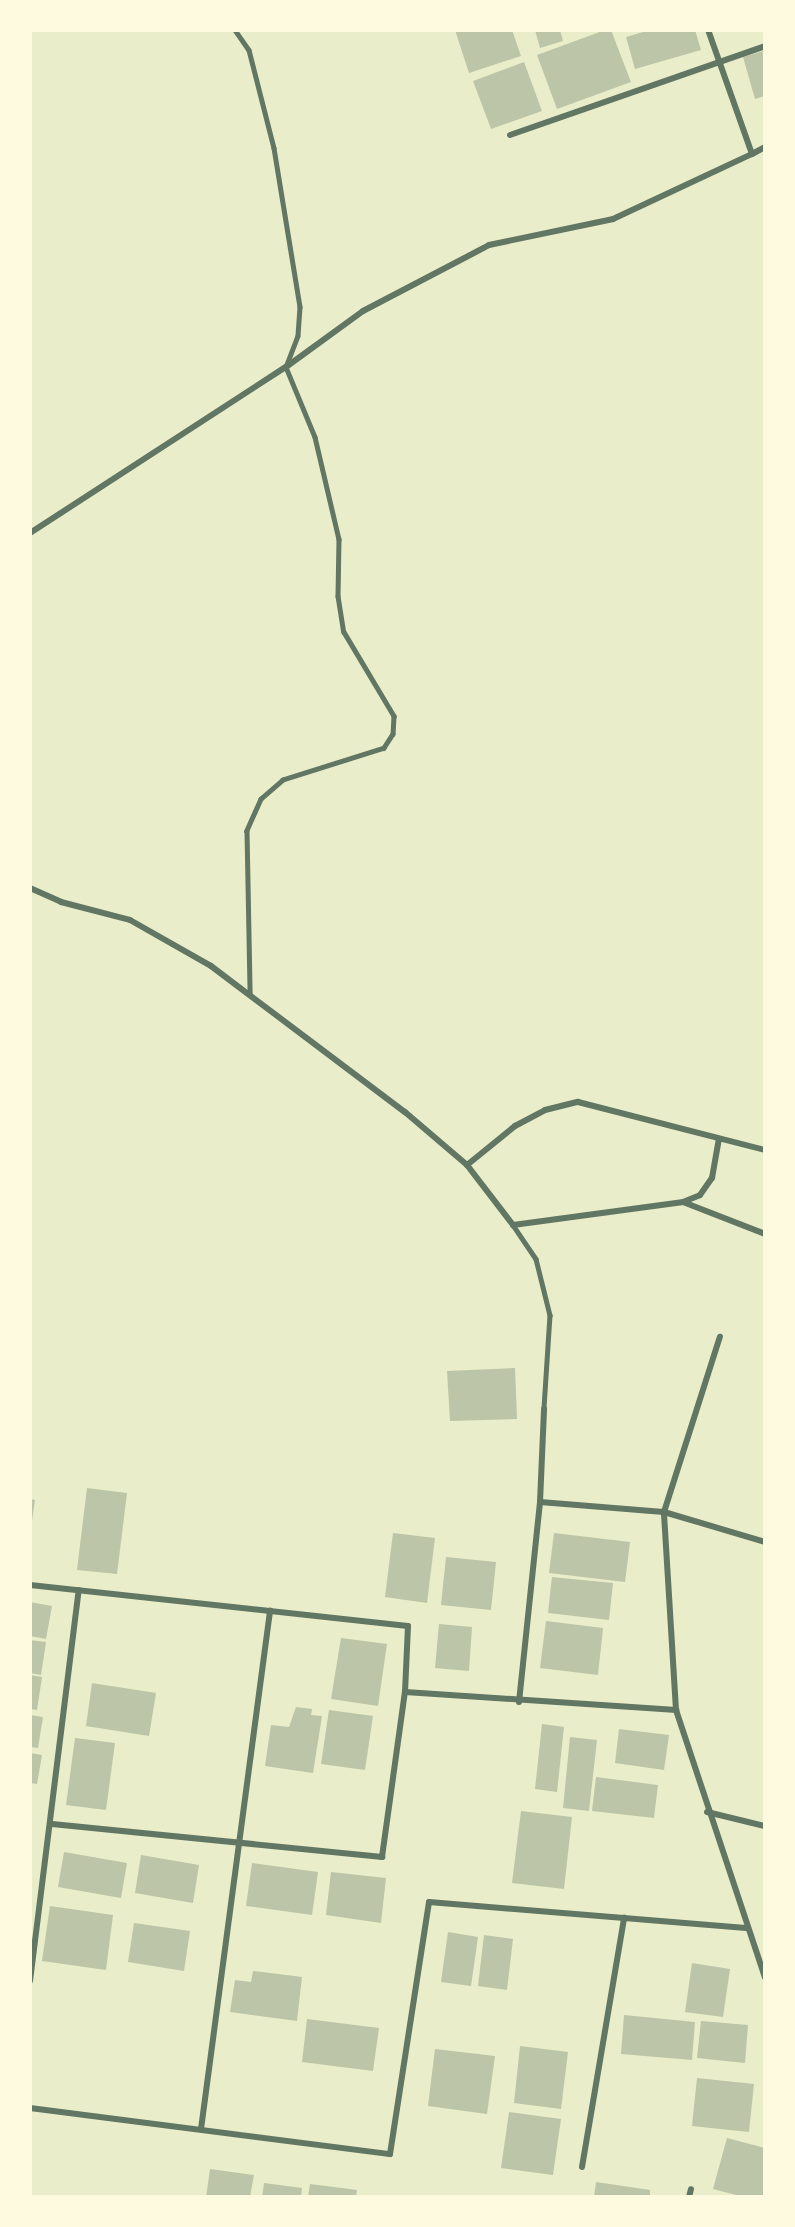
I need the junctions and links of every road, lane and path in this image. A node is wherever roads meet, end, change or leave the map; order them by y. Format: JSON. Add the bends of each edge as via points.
{"nodes":[{"id":1,"x":234,"y":30,"type":"edge"},
{"id":2,"x":708,"y":30,"type":"edge"},
{"id":3,"x":765,"y":45,"type":"edge"},
{"id":4,"x":717,"y":61,"type":"junction"},
{"id":5,"x":510,"y":135,"type":"dead end"},
{"id":6,"x":765,"y":147,"type":"edge"},
{"id":7,"x":752,"y":154,"type":"junction"},
{"id":8,"x":286,"y":367,"type":"junction"},
{"id":9,"x":30,"y":533,"type":"edge"},
{"id":10,"x":30,"y":888,"type":"edge"},
{"id":11,"x":250,"y":994,"type":"junction"},
{"id":12,"x":719,"y":1139,"type":"junction"},
{"id":13,"x":765,"y":1150,"type":"edge"},
{"id":14,"x":467,"y":1165,"type":"junction"},
{"id":15,"x":683,"y":1202,"type":"junction"},
{"id":16,"x":513,"y":1225,"type":"junction"},
{"id":17,"x":765,"y":1234,"type":"edge"},
{"id":18,"x":720,"y":1336,"type":"dead end"},
{"id":19,"x":544,"y":1408,"type":"joint"},
{"id":20,"x":540,"y":1502,"type":"junction"},
{"id":21,"x":663,"y":1512,"type":"junction"},
{"id":22,"x":765,"y":1542,"type":"edge"},
{"id":23,"x":30,"y":1585,"type":"edge"},
{"id":24,"x":79,"y":1590,"type":"junction"},
{"id":25,"x":270,"y":1611,"type":"junction"},
{"id":26,"x":405,"y":1692,"type":"junction"},
{"id":27,"x":519,"y":1702,"type":"junction"},
{"id":28,"x":676,"y":1710,"type":"junction"},
{"id":29,"x":707,"y":1812,"type":"junction"},
{"id":30,"x":52,"y":1824,"type":"junction"},
{"id":31,"x":765,"y":1826,"type":"edge"},
{"id":32,"x":241,"y":1842,"type":"junction"},
{"id":33,"x":624,"y":1918,"type":"junction"},
{"id":34,"x":746,"y":1928,"type":"junction"},
{"id":35,"x":765,"y":1978,"type":"edge"},
{"id":36,"x":30,"y":1981,"type":"edge"},
{"id":37,"x":30,"y":2108,"type":"edge"},
{"id":38,"x":201,"y":2129,"type":"junction"},
{"id":39,"x":582,"y":2167,"type":"dead end"},
{"id":40,"x":691,"y":2188,"type":"dead end"},
{"id":41,"x":689,"y":2197,"type":"edge"}],
"edges":[{"from":1,"to":8,"type":"lane","via":[[249,51],[274,148],[300,308],[298,336]]},
{"from":2,"to":4,"type":"street"},
{"from":3,"to":4,"type":"street"},
{"from":4,"to":5,"type":"street"},
{"from":4,"to":7,"type":"street"},
{"from":6,"to":7,"type":"street"},
{"from":7,"to":8,"type":"street","via":[[613,219],[489,245],[363,310]]},
{"from":8,"to":9,"type":"street"},
{"from":8,"to":11,"type":"lane","via":[[315,437],[339,539],[338,596],[344,632],[394,716],[393,735],[384,748],[283,780],[261,799],[248,831]]},
{"from":10,"to":11,"type":"street","via":[[62,902],[130,920],[211,966]]},
{"from":11,"to":14,"type":"street","via":[[405,1112]]},
{"from":12,"to":13,"type":"street"},
{"from":12,"to":14,"type":"street","via":[[578,1102],[545,1110],[515,1126]]},
{"from":12,"to":15,"type":"street","via":[[712,1178],[700,1195]]},
{"from":14,"to":16,"type":"street"},
{"from":15,"to":16,"type":"street"},
{"from":15,"to":17,"type":"street"},
{"from":16,"to":19,"type":"lane","via":[[536,1259],[550,1315]]},
{"from":18,"to":21,"type":"street"},
{"from":19,"to":20,"type":"street"},
{"from":20,"to":21,"type":"street"},
{"from":20,"to":27,"type":"street"},
{"from":21,"to":22,"type":"street"},
{"from":21,"to":28,"type":"street"},
{"from":23,"to":24,"type":"street"},
{"from":24,"to":25,"type":"street"},
{"from":24,"to":30,"type":"street"},
{"from":25,"to":26,"type":"street","via":[[408,1626]]},
{"from":25,"to":32,"type":"street"},
{"from":26,"to":27,"type":"street"},
{"from":26,"to":32,"type":"street","via":[[382,1857]]},
{"from":27,"to":28,"type":"street"},
{"from":28,"to":29,"type":"street"},
{"from":29,"to":31,"type":"street"},
{"from":29,"to":34,"type":"street"},
{"from":30,"to":32,"type":"street"},
{"from":30,"to":36,"type":"street"},
{"from":32,"to":38,"type":"street"},
{"from":33,"to":34,"type":"street"},
{"from":33,"to":38,"type":"street","via":[[429,1902],[390,2154]]},
{"from":33,"to":39,"type":"street"},
{"from":34,"to":35,"type":"street"},
{"from":37,"to":38,"type":"street"},
{"from":40,"to":41,"type":"street"}]}
